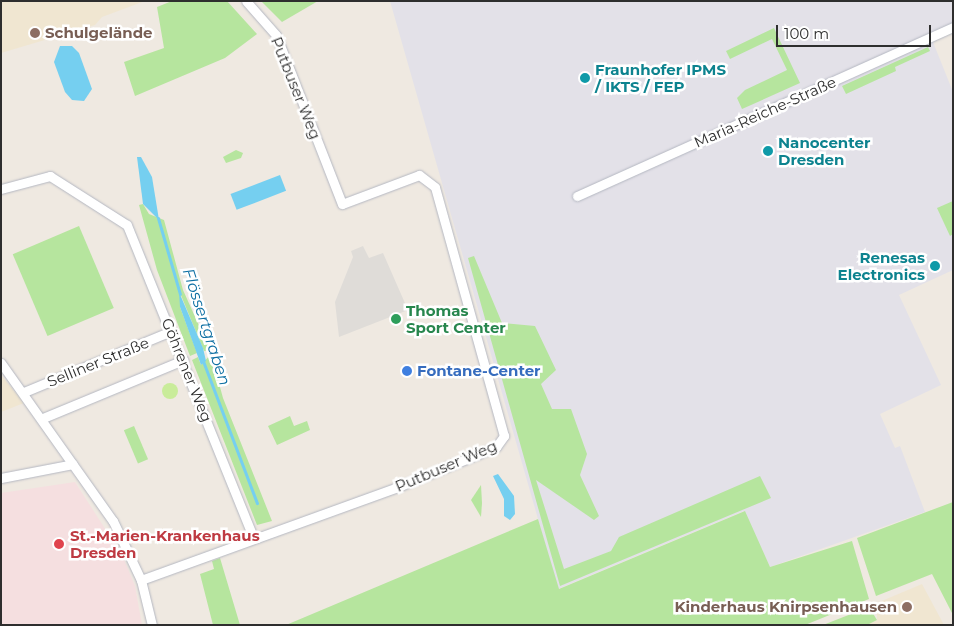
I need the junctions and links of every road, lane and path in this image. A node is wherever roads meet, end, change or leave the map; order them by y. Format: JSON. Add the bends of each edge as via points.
{"nodes":[{"id":1,"x":246,"y":1,"type":"edge"},
{"id":2,"x":953,"y":27,"type":"edge"},
{"id":3,"x":1,"y":189,"type":"edge"},
{"id":4,"x":577,"y":196,"type":"dead end"},
{"id":5,"x":171,"y":331,"type":"junction"},
{"id":6,"x":183,"y":360,"type":"junction"},
{"id":7,"x":1,"y":362,"type":"edge"},
{"id":8,"x":24,"y":392,"type":"junction"},
{"id":9,"x":43,"y":418,"type":"junction"},
{"id":10,"x":74,"y":464,"type":"junction"},
{"id":11,"x":1,"y":478,"type":"edge"},
{"id":12,"x":253,"y":537,"type":"junction"},
{"id":13,"x":141,"y":580,"type":"junction"},
{"id":14,"x":152,"y":625,"type":"edge"}],
"edges":[{"from":1,"to":12,"type":"street","name":"Putbuser Weg","via":[[276,35],[342,204],[420,175],[435,187],[504,436],[496,447],[294,528]]},
{"from":2,"to":4,"type":"street","name":"Maria-Reiche-Straße"},
{"from":3,"to":5,"type":"street","name":"Göhrener Weg","via":[[50,176],[127,225]]},
{"from":5,"to":6,"type":"street","name":"Göhrener Weg"},
{"from":5,"to":8,"type":"street","name":"Selliner Straße"},
{"from":6,"to":9,"type":"street","name":"Selliner Straße"},
{"from":6,"to":12,"type":"street","name":"Göhrener Weg"},
{"from":7,"to":8,"type":"street"},
{"from":8,"to":9,"type":"street"},
{"from":9,"to":10,"type":"street"},
{"from":10,"to":11,"type":"street"},
{"from":10,"to":13,"type":"street","via":[[113,520]]},
{"from":12,"to":13,"type":"street"},
{"from":13,"to":14,"type":"street"}]}
